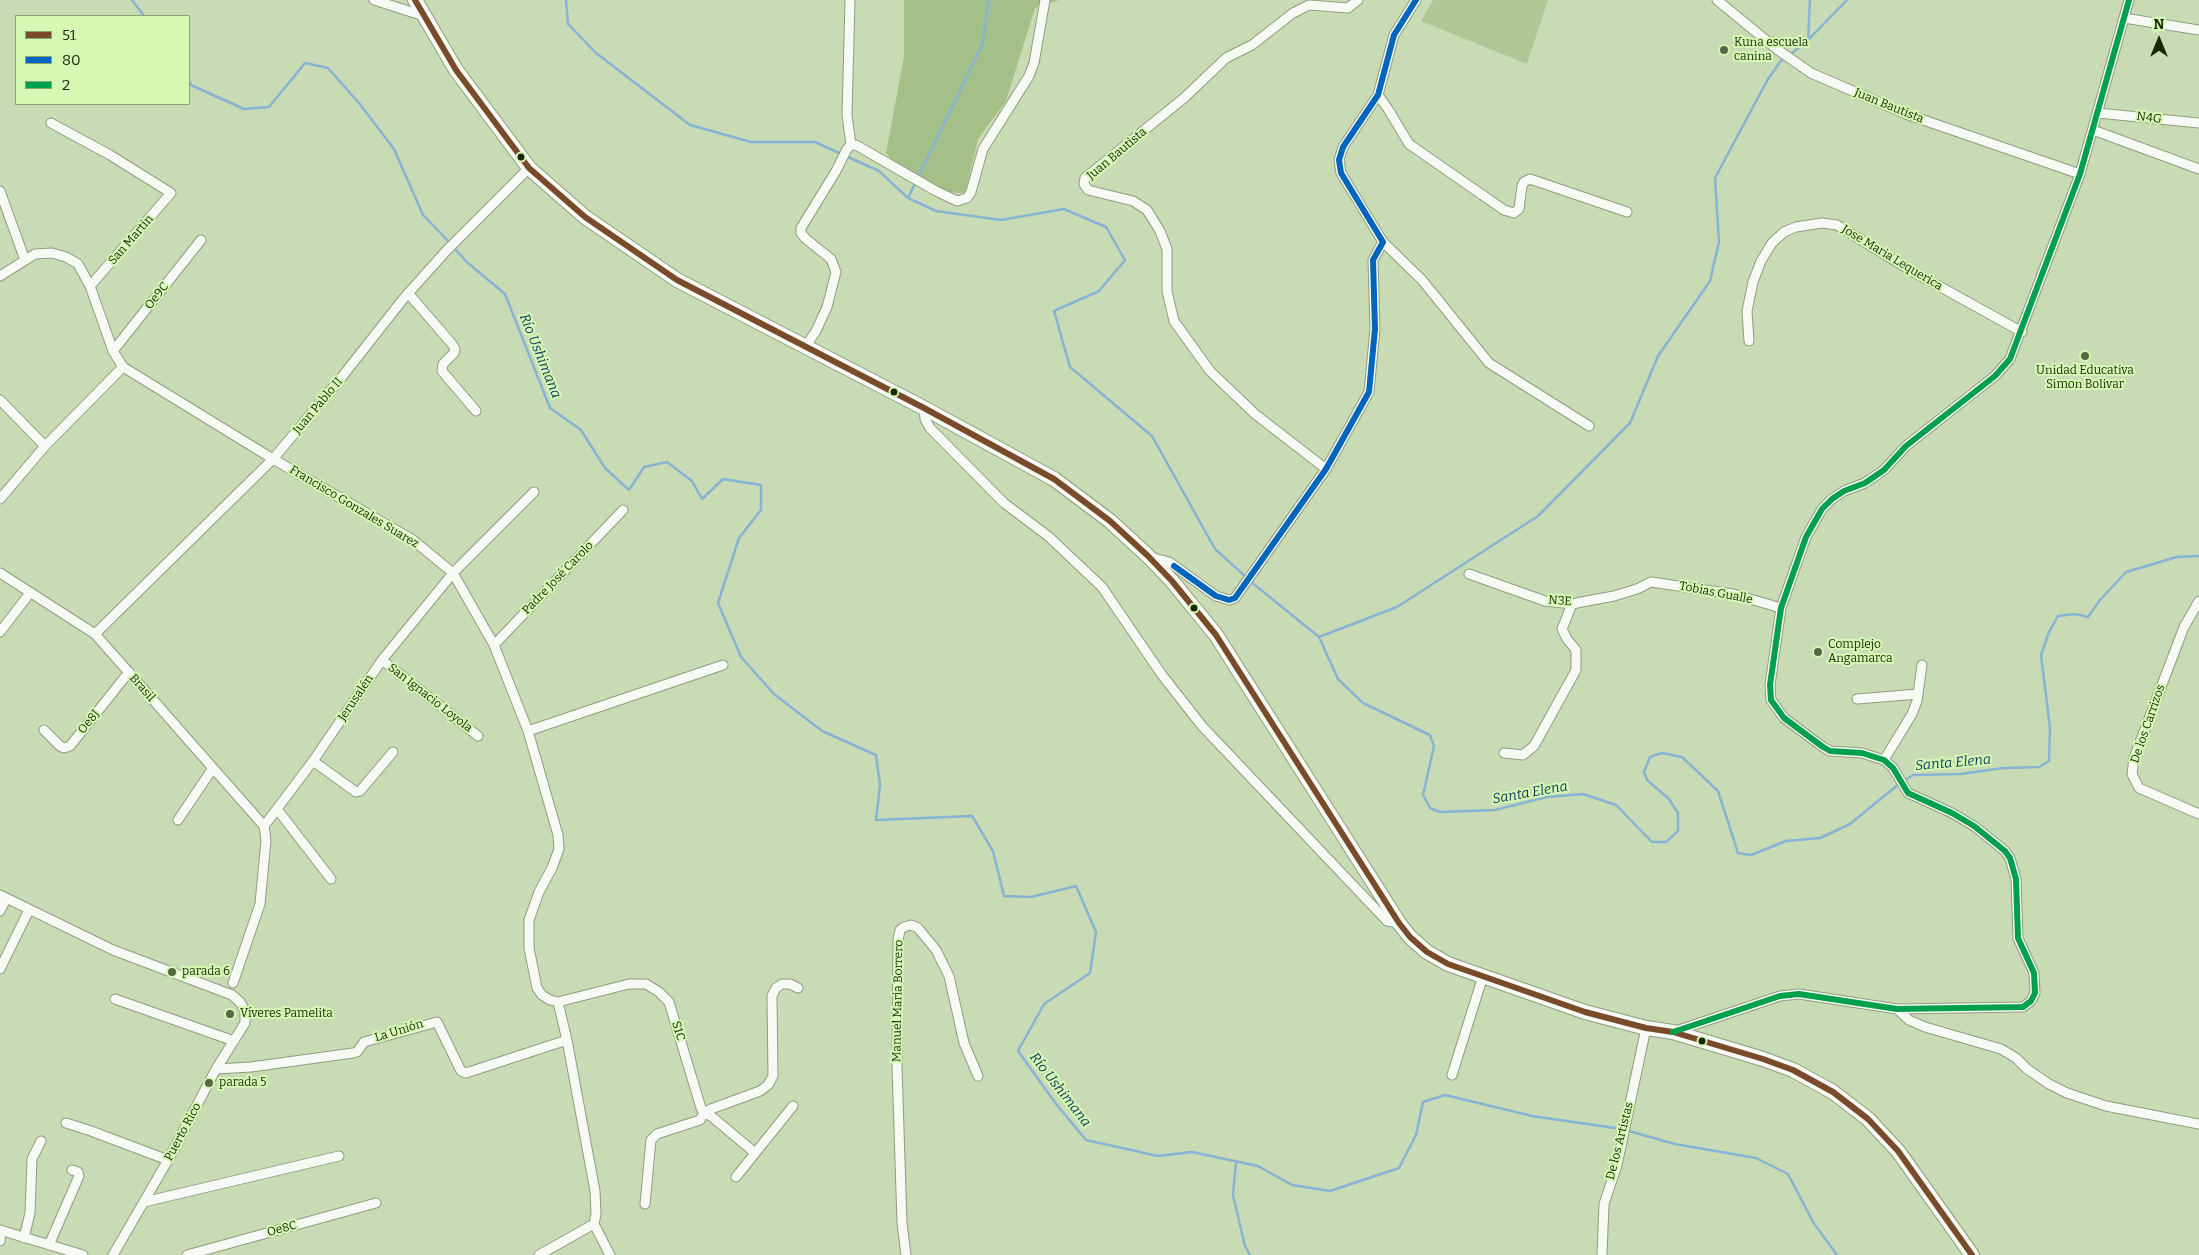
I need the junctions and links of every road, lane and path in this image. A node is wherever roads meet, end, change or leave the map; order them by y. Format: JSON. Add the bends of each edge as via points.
{"nodes":[{"id":1,"x":374,"y":0,"type":"edge"},
{"id":2,"x":415,"y":0,"type":"edge"},
{"id":3,"x":850,"y":0,"type":"edge"},
{"id":4,"x":1045,"y":0,"type":"edge"},
{"id":5,"x":1358,"y":0,"type":"edge"},
{"id":6,"x":1416,"y":0,"type":"edge"},
{"id":7,"x":1717,"y":0,"type":"edge"},
{"id":8,"x":2129,"y":0,"type":"edge"},
{"id":9,"x":424,"y":16,"type":"junction"},
{"id":10,"x":2124,"y":18,"type":"junction"},
{"id":11,"x":2199,"y":30,"type":"edge"},
{"id":12,"x":1378,"y":95,"type":"junction"},
{"id":13,"x":2098,"y":113,"type":"junction"},
{"id":14,"x":51,"y":123,"type":"dead end"},
{"id":15,"x":2199,"y":123,"type":"edge"},
{"id":16,"x":2093,"y":130,"type":"junction"},
{"id":17,"x":849,"y":147,"type":"junction"},
{"id":18,"x":529,"y":168,"type":"junction"},
{"id":19,"x":2199,"y":169,"type":"edge"},
{"id":20,"x":2080,"y":174,"type":"junction"},
{"id":21,"x":0,"y":191,"type":"edge"},
{"id":22,"x":1628,"y":212,"type":"dead end"},
{"id":23,"x":201,"y":240,"type":"dead end"},
{"id":24,"x":1383,"y":242,"type":"junction"},
{"id":25,"x":25,"y":260,"type":"junction"},
{"id":26,"x":0,"y":276,"type":"edge"},
{"id":27,"x":90,"y":286,"type":"junction"},
{"id":28,"x":408,"y":293,"type":"junction"},
{"id":29,"x":2022,"y":332,"type":"junction"},
{"id":30,"x":1749,"y":341,"type":"dead end"},
{"id":31,"x":805,"y":346,"type":"junction"},
{"id":32,"x":113,"y":351,"type":"junction"},
{"id":33,"x":123,"y":367,"type":"junction"},
{"id":34,"x":0,"y":400,"type":"edge"},
{"id":35,"x":924,"y":408,"type":"junction"},
{"id":36,"x":476,"y":411,"type":"dead end"},
{"id":37,"x":1589,"y":426,"type":"dead end"},
{"id":38,"x":45,"y":446,"type":"junction"},
{"id":39,"x":273,"y":459,"type":"junction"},
{"id":40,"x":1326,"y":469,"type":"junction"},
{"id":41,"x":534,"y":492,"type":"dead end"},
{"id":42,"x":0,"y":499,"type":"edge"},
{"id":43,"x":622,"y":510,"type":"dead end"},
{"id":44,"x":1148,"y":556,"type":"junction"},
{"id":45,"x":0,"y":573,"type":"edge"},
{"id":46,"x":453,"y":573,"type":"junction"},
{"id":47,"x":1470,"y":574,"type":"dead end"},
{"id":48,"x":1651,"y":582,"type":"joint"},
{"id":49,"x":30,"y":592,"type":"junction"},
{"id":50,"x":2199,"y":601,"type":"edge"},
{"id":51,"x":1572,"y":604,"type":"junction"},
{"id":52,"x":1781,"y":608,"type":"junction"},
{"id":53,"x":0,"y":632,"type":"edge"},
{"id":54,"x":95,"y":634,"type":"junction"},
{"id":55,"x":494,"y":645,"type":"junction"},
{"id":56,"x":382,"y":660,"type":"junction"},
{"id":57,"x":723,"y":665,"type":"dead end"},
{"id":58,"x":1922,"y":665,"type":"dead end"},
{"id":59,"x":129,"y":672,"type":"junction"},
{"id":60,"x":1918,"y":694,"type":"junction"},
{"id":61,"x":1857,"y":699,"type":"dead end"},
{"id":62,"x":44,"y":730,"type":"dead end"},
{"id":63,"x":528,"y":731,"type":"junction"},
{"id":64,"x":478,"y":736,"type":"dead end"},
{"id":65,"x":393,"y":752,"type":"dead end"},
{"id":66,"x":1504,"y":753,"type":"dead end"},
{"id":67,"x":1884,"y":760,"type":"junction"},
{"id":68,"x":313,"y":761,"type":"junction"},
{"id":69,"x":214,"y":768,"type":"junction"},
{"id":70,"x":278,"y":809,"type":"junction"},
{"id":71,"x":2199,"y":814,"type":"edge"},
{"id":72,"x":178,"y":820,"type":"dead end"},
{"id":73,"x":264,"y":826,"type":"junction"},
{"id":74,"x":331,"y":879,"type":"dead end"},
{"id":75,"x":3,"y":897,"type":"edge"},
{"id":76,"x":29,"y":910,"type":"junction"},
{"id":77,"x":0,"y":911,"type":"edge"},
{"id":78,"x":1399,"y":923,"type":"junction"},
{"id":79,"x":0,"y":969,"type":"edge"},
{"id":80,"x":1483,"y":976,"type":"junction"},
{"id":81,"x":233,"y":982,"type":"dead end"},
{"id":82,"x":798,"y":988,"type":"dead end"},
{"id":83,"x":115,"y":999,"type":"dead end"},
{"id":84,"x":558,"y":1002,"type":"junction"},
{"id":85,"x":1897,"y":1009,"type":"junction"},
{"id":86,"x":1646,"y":1028,"type":"junction"},
{"id":87,"x":1673,"y":1032,"type":"junction"},
{"id":88,"x":567,"y":1040,"type":"junction"},
{"id":89,"x":234,"y":1041,"type":"junction"},
{"id":90,"x":216,"y":1069,"type":"junction"},
{"id":91,"x":1452,"y":1075,"type":"dead end"},
{"id":92,"x":978,"y":1076,"type":"dead end"},
{"id":93,"x":793,"y":1106,"type":"dead end"},
{"id":94,"x":704,"y":1113,"type":"junction"},
{"id":95,"x":66,"y":1123,"type":"dead end"},
{"id":96,"x":2199,"y":1124,"type":"edge"},
{"id":97,"x":41,"y":1142,"type":"dead end"},
{"id":98,"x":754,"y":1152,"type":"junction"},
{"id":99,"x":339,"y":1156,"type":"dead end"},
{"id":100,"x":168,"y":1160,"type":"junction"},
{"id":101,"x":72,"y":1170,"type":"dead end"},
{"id":102,"x":736,"y":1176,"type":"dead end"},
{"id":103,"x":144,"y":1202,"type":"junction"},
{"id":104,"x":376,"y":1203,"type":"dead end"},
{"id":105,"x":645,"y":1204,"type":"dead end"},
{"id":106,"x":594,"y":1224,"type":"junction"},
{"id":107,"x":0,"y":1230,"type":"edge"},
{"id":108,"x":24,"y":1238,"type":"junction"},
{"id":109,"x":0,"y":1241,"type":"edge"},
{"id":110,"x":49,"y":1245,"type":"junction"},
{"id":111,"x":82,"y":1255,"type":"edge"},
{"id":112,"x":113,"y":1255,"type":"edge"},
{"id":113,"x":187,"y":1255,"type":"edge"},
{"id":114,"x":540,"y":1255,"type":"edge"},
{"id":115,"x":610,"y":1255,"type":"edge"},
{"id":116,"x":906,"y":1255,"type":"edge"},
{"id":117,"x":1602,"y":1255,"type":"edge"},
{"id":118,"x":1972,"y":1255,"type":"edge"}],
"edges":[{"from":1,"to":9,"type":"street"},
{"from":2,"to":9,"type":"main road"},
{"from":3,"to":17,"type":"street"},
{"from":4,"to":17,"type":"street","via":[[1034,63],[983,149],[967,198],[957,201],[856,145]]},
{"from":5,"to":40,"type":"street","name":"Juan Bautista","via":[[1348,8],[1309,5],[1293,13],[1252,45],[1226,58],[1184,98],[1085,178],[1084,184],[1088,190],[1133,201],[1147,210],[1167,249],[1167,291],[1174,321],[1210,371],[1255,414]]},
{"from":6,"to":12,"type":"street","via":[[1394,35]]},
{"from":7,"to":20,"type":"street","name":"Juan Bautista","via":[[1811,73],[1906,114]]},
{"from":8,"to":10,"type":"street"},
{"from":9,"to":18,"type":"main road","via":[[456,70]]},
{"from":10,"to":11,"type":"street"},
{"from":10,"to":13,"type":"street"},
{"from":12,"to":22,"type":"street","via":[[1409,144],[1504,210],[1514,213],[1519,209],[1522,186],[1530,179]]},
{"from":12,"to":24,"type":"street","via":[[1343,147],[1339,160],[1341,173]]},
{"from":13,"to":15,"type":"street","name":"N4G"},
{"from":13,"to":16,"type":"street"},
{"from":14,"to":27,"type":"street","name":"San Martin","via":[[171,193]]},
{"from":16,"to":19,"type":"street"},
{"from":16,"to":20,"type":"street"},
{"from":17,"to":31,"type":"street","via":[[801,228],[806,239],[831,259],[836,272],[827,307]]},
{"from":18,"to":28,"type":"street","name":"Juan Pablo II"},
{"from":18,"to":31,"type":"main road","via":[[585,216],[677,280]]},
{"from":20,"to":29,"type":"street"},
{"from":21,"to":25,"type":"street"},
{"from":23,"to":32,"type":"street","name":"Oe9C"},
{"from":24,"to":37,"type":"street","via":[[1422,280],[1489,363]]},
{"from":24,"to":40,"type":"street","via":[[1373,260],[1375,329],[1369,392]]},
{"from":25,"to":26,"type":"street","name":"Francisco Gonzales Suarez"},
{"from":25,"to":27,"type":"street","name":"Francisco Gonzales Suarez","via":[[35,254],[52,253],[66,257],[78,264]]},
{"from":27,"to":32,"type":"street","name":"Francisco Gonzales Suarez"},
{"from":28,"to":36,"type":"street","via":[[455,349],[443,364],[442,371]]},
{"from":28,"to":39,"type":"street","name":"Juan Pablo II"},
{"from":29,"to":30,"type":"street","name":"Jose Maria Lequerica","via":[[1837,225],[1822,223],[1796,227],[1772,243],[1753,282],[1747,311]]},
{"from":29,"to":52,"type":"street","via":[[2010,359],[1995,376],[1906,446],[1884,470],[1865,483],[1844,491],[1822,509],[1806,537]]},
{"from":31,"to":35,"type":"main road"},
{"from":32,"to":33,"type":"street","name":"Francisco Gonzales Suarez"},
{"from":33,"to":38,"type":"street"},
{"from":33,"to":39,"type":"street","name":"Francisco Gonzales Suarez"},
{"from":34,"to":38,"type":"street"},
{"from":35,"to":44,"type":"main road","via":[[1054,478],[1110,521]]},
{"from":35,"to":78,"type":"street","via":[[930,428],[990,490],[1055,541],[1102,587],[1162,675],[1202,726],[1387,920]]},
{"from":38,"to":42,"type":"street"},
{"from":39,"to":46,"type":"street","name":"Francisco Gonzales Suarez","via":[[413,540]]},
{"from":39,"to":54,"type":"street","name":"Juan Pablo II"},
{"from":40,"to":44,"type":"street","via":[[1235,598],[1229,600],[1216,596],[1169,562]]},
{"from":41,"to":46,"type":"street","name":"Jerusalén"},
{"from":43,"to":55,"type":"street","name":"Padre José Carolo"},
{"from":44,"to":78,"type":"main road","via":[[1216,635]]},
{"from":45,"to":49,"type":"street","name":"Brasil"},
{"from":46,"to":55,"type":"street","name":"Francisco Gonzales Suarez"},
{"from":46,"to":56,"type":"street","name":"Jerusalén"},
{"from":47,"to":51,"type":"street","name":"N3E","via":[[1545,601]]},
{"from":48,"to":51,"type":"street","name":"N3E","via":[[1636,590]]},
{"from":48,"to":52,"type":"street","name":"Tobias Gualle","via":[[1733,594]]},
{"from":49,"to":53,"type":"street"},
{"from":49,"to":54,"type":"street","name":"Brasil"},
{"from":50,"to":71,"type":"street","name":"De los Carrizos","via":[[2184,626],[2134,758],[2132,774],[2139,788]]},
{"from":51,"to":66,"type":"street","via":[[1562,629],[1576,650],[1576,670],[1534,746],[1523,755]]},
{"from":52,"to":67,"type":"street","via":[[1770,685],[1771,700],[1776,708],[1784,718],[1830,751],[1862,753]]},
{"from":54,"to":59,"type":"street","name":"Brasil"},
{"from":55,"to":63,"type":"street","name":"Francisco Gonzales Suarez"},
{"from":56,"to":64,"type":"street","name":"San Ignacio Loyola"},
{"from":56,"to":68,"type":"street","name":"Jerusalén"},
{"from":57,"to":63,"type":"street"},
{"from":58,"to":60,"type":"street"},
{"from":59,"to":62,"type":"street","name":"Oe8J","via":[[70,746],[60,746]]},
{"from":59,"to":69,"type":"street","name":"Brasil"},
{"from":60,"to":61,"type":"street"},
{"from":60,"to":67,"type":"street","via":[[1912,714]]},
{"from":63,"to":84,"type":"street","name":"Francisco Gonzales Suarez","via":[[558,835],[558,850],[552,868],[529,920],[529,948],[537,988],[550,1000]]},
{"from":65,"to":68,"type":"street","via":[[356,792]]},
{"from":67,"to":85,"type":"street","via":[[1893,768],[1908,793],[1974,826],[2010,858],[2016,879],[2018,938],[2036,982],[2036,993],[2024,1007]]},
{"from":68,"to":70,"type":"street","name":"Jerusalén"},
{"from":69,"to":72,"type":"street"},
{"from":69,"to":73,"type":"street","name":"Brasil"},
{"from":70,"to":73,"type":"street","name":"Jerusalén"},
{"from":70,"to":74,"type":"street"},
{"from":73,"to":81,"type":"street","via":[[266,840],[260,904]]},
{"from":75,"to":76,"type":"street","name":"Puerto Rico"},
{"from":75,"to":77,"type":"street"},
{"from":76,"to":79,"type":"street"},
{"from":76,"to":89,"type":"street","name":"Puerto Rico","via":[[113,950],[232,995],[240,1002],[246,1017]]},
{"from":78,"to":80,"type":"main road","via":[[1427,952],[1448,964]]},
{"from":80,"to":86,"type":"main road","via":[[1585,1012]]},
{"from":80,"to":91,"type":"street"},
{"from":82,"to":94,"type":"street","via":[[782,984],[772,996],[773,1076],[768,1085]]},
{"from":83,"to":89,"type":"street"},
{"from":84,"to":88,"type":"street"},
{"from":84,"to":94,"type":"street","name":"S1C","via":[[629,984],[646,984],[659,992],[669,1002]]},
{"from":85,"to":87,"type":"street","via":[[1799,994],[1780,996]]},
{"from":85,"to":96,"type":"street","via":[[1909,1020],[1926,1027],[2001,1049],[2067,1094],[2106,1106]]},
{"from":86,"to":87,"type":"main road"},
{"from":86,"to":117,"type":"street","name":"De los Artistas","via":[[1617,1165],[1604,1204]]},
{"from":87,"to":118,"type":"main road","via":[[1793,1070],[1852,1105],[1898,1151]]},
{"from":88,"to":90,"type":"street","name":"La Unión","via":[[466,1073],[461,1071],[437,1022],[364,1042],[353,1053]]},
{"from":88,"to":106,"type":"street","via":[[595,1191]]},
{"from":89,"to":90,"type":"street","name":"Puerto Rico"},
{"from":90,"to":100,"type":"street","name":"Puerto Rico"},
{"from":92,"to":116,"type":"street","name":"Manuel Maria Borrero","via":[[964,1043],[949,976],[936,950],[918,928],[904,927],[898,940],[897,1075]]},
{"from":93,"to":98,"type":"street"},
{"from":94,"to":98,"type":"street"},
{"from":94,"to":105,"type":"street","via":[[700,1120],[658,1134],[651,1140]]},
{"from":95,"to":100,"type":"street"},
{"from":97,"to":108,"type":"street","via":[[32,1159],[30,1212]]},
{"from":98,"to":102,"type":"street"},
{"from":99,"to":103,"type":"street"},
{"from":100,"to":103,"type":"street","name":"Puerto Rico"},
{"from":101,"to":110,"type":"street","via":[[79,1176]]},
{"from":103,"to":112,"type":"street","name":"Puerto Rico"},
{"from":104,"to":113,"type":"street","name":"Oe8C"},
{"from":106,"to":114,"type":"street"},
{"from":106,"to":115,"type":"street"},
{"from":107,"to":108,"type":"street"},
{"from":107,"to":109,"type":"street"},
{"from":108,"to":110,"type":"street"},
{"from":110,"to":111,"type":"street"}]}
